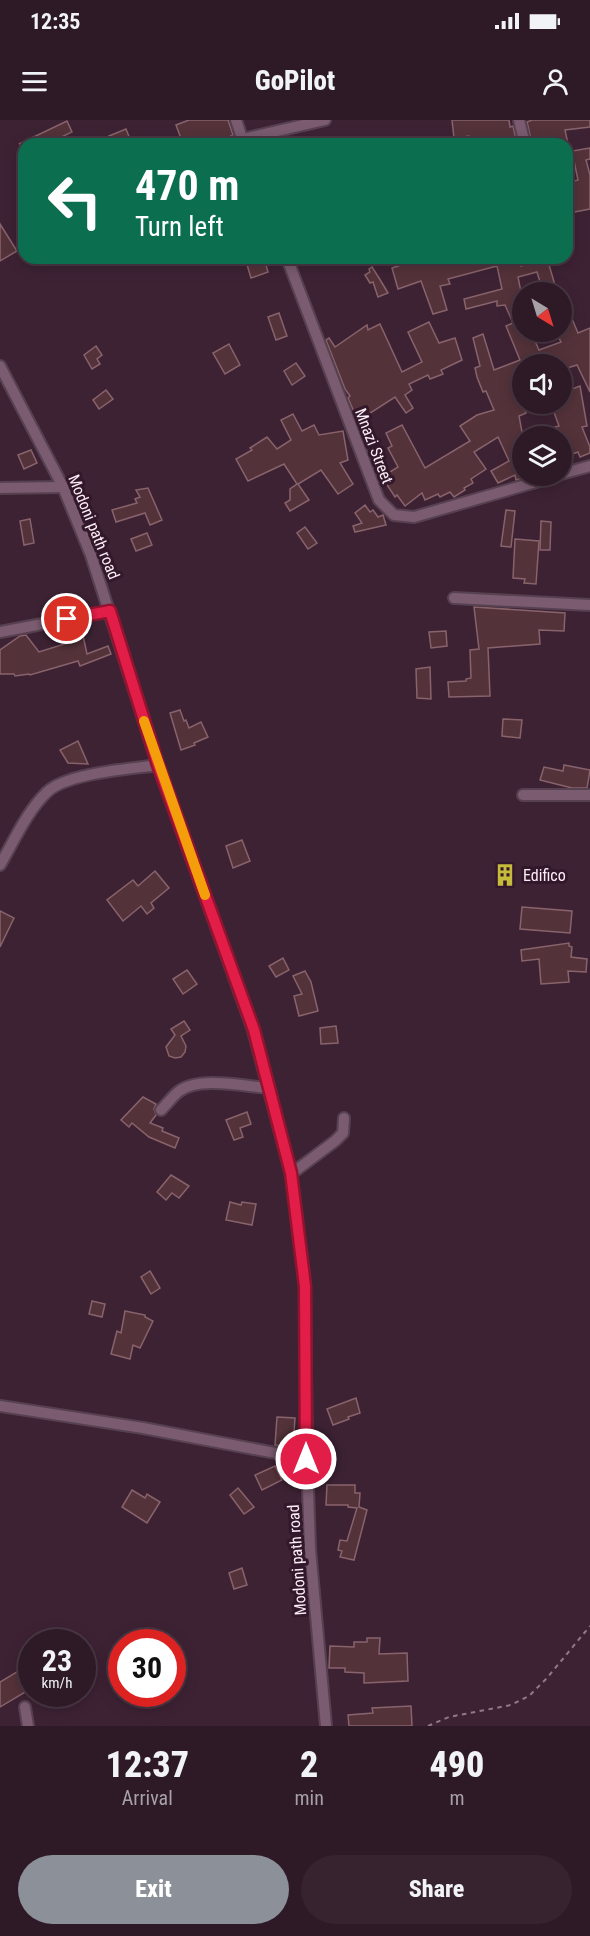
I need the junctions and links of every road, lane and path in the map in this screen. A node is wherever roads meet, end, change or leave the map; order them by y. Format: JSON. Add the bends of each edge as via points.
{"nodes":[{"id":1,"x":236,"y":120,"type":"edge"},
{"id":2,"x":325,"y":120,"type":"edge"},
{"id":3,"x":519,"y":120,"type":"edge"},
{"id":4,"x":242,"y":138,"type":"edge"},
{"id":5,"x":258,"y":138,"type":"edge"},
{"id":6,"x":524,"y":138,"type":"edge"},
{"id":7,"x":289,"y":264,"type":"edge"},
{"id":8,"x":0,"y":366,"type":"edge"},
{"id":9,"x":590,"y":466,"type":"edge"},
{"id":10,"x":572,"y":471,"type":"edge"},
{"id":11,"x":521,"y":486,"type":"edge"},
{"id":12,"x":63,"y":487,"type":"junction"},
{"id":13,"x":0,"y":488,"type":"edge"},
{"id":14,"x":453,"y":598,"type":"dead end"},
{"id":15,"x":590,"y":605,"type":"edge"},
{"id":16,"x":110,"y":611,"type":"junction"},
{"id":17,"x":0,"y":632,"type":"edge"},
{"id":18,"x":158,"y":765,"type":"junction"},
{"id":19,"x":523,"y":795,"type":"dead end"},
{"id":20,"x":590,"y":795,"type":"edge"},
{"id":21,"x":0,"y":865,"type":"edge"},
{"id":22,"x":267,"y":1088,"type":"junction"},
{"id":23,"x":161,"y":1110,"type":"dead end"},
{"id":24,"x":344,"y":1118,"type":"dead end"},
{"id":25,"x":291,"y":1173,"type":"junction"},
{"id":26,"x":0,"y":1406,"type":"edge"},
{"id":27,"x":306,"y":1459,"type":"junction"},
{"id":28,"x":590,"y":1626,"type":"edge"},
{"id":29,"x":25,"y":1707,"type":"dead end"},
{"id":30,"x":28,"y":1726,"type":"edge"},
{"id":31,"x":326,"y":1726,"type":"edge"},
{"id":32,"x":428,"y":1726,"type":"edge"}],
"edges":[{"from":1,"to":4,"type":"street"},
{"from":2,"to":5,"type":"street"},
{"from":3,"to":6,"type":"street"},
{"from":7,"to":11,"type":"street","name":"Mnazi Street","via":[[379,500],[394,515],[414,517]]},
{"from":8,"to":12,"type":"street","name":"Modoni path road"},
{"from":9,"to":10,"type":"street","name":"Mnazi Street"},
{"from":12,"to":13,"type":"street"},
{"from":12,"to":16,"type":"street","name":"Modoni path road"},
{"from":14,"to":15,"type":"street"},
{"from":16,"to":17,"type":"street"},
{"from":16,"to":18,"type":"street","name":"Modoni path road"},
{"from":18,"to":21,"type":"street","via":[[75,778],[49,790],[36,804]]},
{"from":18,"to":22,"type":"street","name":"Modoni path road","via":[[254,1030]]},
{"from":19,"to":20,"type":"street"},
{"from":22,"to":23,"type":"street","via":[[193,1085],[178,1092]]},
{"from":22,"to":25,"type":"street","name":"Modoni path road"},
{"from":24,"to":25,"type":"street","via":[[343,1133]]},
{"from":25,"to":27,"type":"street","name":"Modoni path road","via":[[305,1286]]},
{"from":26,"to":27,"type":"street"},
{"from":27,"to":31,"type":"street","name":"Modoni path road","via":[[309,1549]]},
{"from":28,"to":32,"type":"path","via":[[529,1696],[511,1705],[449,1717]]},
{"from":29,"to":30,"type":"street"}]}
